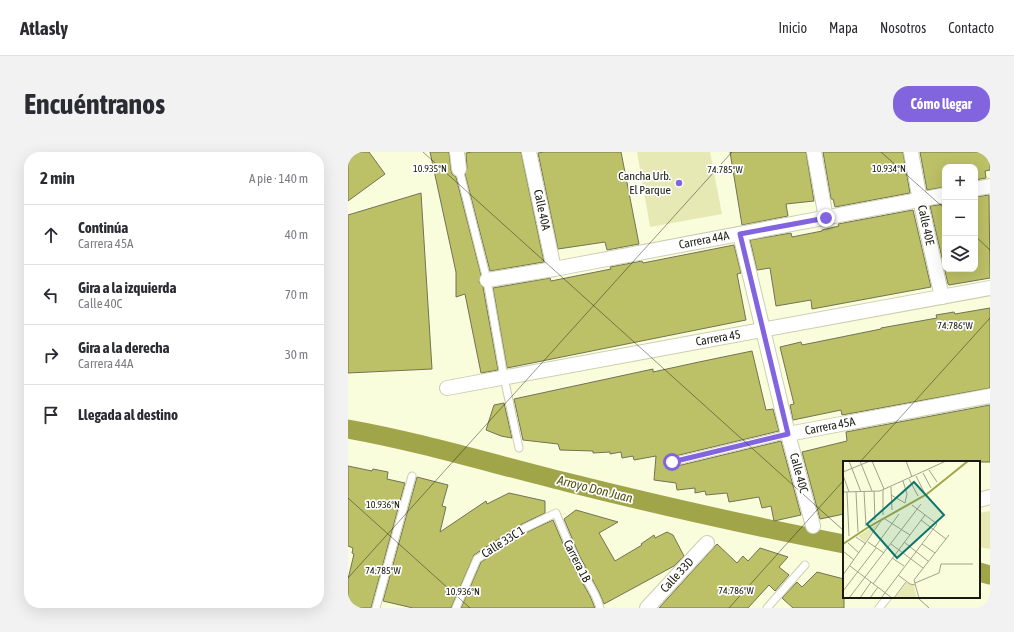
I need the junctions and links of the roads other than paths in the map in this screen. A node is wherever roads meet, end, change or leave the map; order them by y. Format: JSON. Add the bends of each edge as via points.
{"nodes":[{"id":1,"x":457,"y":152,"type":"edge"},
{"id":2,"x":529,"y":152,"type":"edge"},
{"id":3,"x":814,"y":152,"type":"edge"},
{"id":4,"x":911,"y":152,"type":"edge"},
{"id":5,"x":459,"y":169,"type":"joint"},
{"id":6,"x":990,"y":186,"type":"edge"},
{"id":7,"x":978,"y":188,"type":"edge"},
{"id":8,"x":942,"y":196,"type":"edge"},
{"id":9,"x":920,"y":200,"type":"junction"},
{"id":10,"x":826,"y":218,"type":"junction"},
{"id":11,"x":740,"y":234,"type":"junction"},
{"id":12,"x":554,"y":269,"type":"junction"},
{"id":13,"x":487,"y":280,"type":"junction"},
{"id":14,"x":990,"y":288,"type":"edge"},
{"id":15,"x":942,"y":297,"type":"junction"},
{"id":16,"x":763,"y":330,"type":"junction"},
{"id":17,"x":504,"y":377,"type":"junction"},
{"id":18,"x":447,"y":388,"type":"dead end"},
{"id":19,"x":990,"y":396,"type":"edge"},
{"id":20,"x":788,"y":434,"type":"junction"},
{"id":21,"x":519,"y":448,"type":"dead end"},
{"id":22,"x":672,"y":462,"type":"dead end"},
{"id":23,"x":412,"y":476,"type":"dead end"},
{"id":24,"x":990,"y":497,"type":"edge"},
{"id":25,"x":980,"y":500,"type":"edge"},
{"id":26,"x":556,"y":513,"type":"joint"},
{"id":27,"x":813,"y":526,"type":"dead end"},
{"id":28,"x":707,"y":543,"type":"dead end"},
{"id":29,"x":805,"y":565,"type":"dead end"},
{"id":30,"x":887,"y":598,"type":"edge"},
{"id":31,"x":376,"y":608,"type":"edge"},
{"id":32,"x":456,"y":608,"type":"edge"},
{"id":33,"x":600,"y":608,"type":"edge"},
{"id":34,"x":647,"y":608,"type":"edge"},
{"id":35,"x":767,"y":608,"type":"edge"},
{"id":36,"x":879,"y":608,"type":"edge"}],
"edges":[{"from":1,"to":5,"type":"street"},
{"from":2,"to":12,"type":"street","name":"Calle 40A"},
{"from":3,"to":10,"type":"street"},
{"from":4,"to":9,"type":"street","name":"Calle 40E"},
{"from":5,"to":13,"type":"lane"},
{"from":6,"to":7,"type":"street"},
{"from":8,"to":9,"type":"street","name":"Carrera 44A"},
{"from":9,"to":10,"type":"street","name":"Carrera 44A"},
{"from":9,"to":15,"type":"street","name":"Calle 40E"},
{"from":10,"to":11,"type":"street","name":"Carrera 44A"},
{"from":11,"to":12,"type":"street","name":"Carrera 44A"},
{"from":11,"to":16,"type":"street","name":"Calle 40C"},
{"from":12,"to":13,"type":"street","name":"Carrera 44A"},
{"from":13,"to":17,"type":"lane"},
{"from":14,"to":15,"type":"street","name":"Carrera 45"},
{"from":15,"to":16,"type":"street","name":"Carrera 45"},
{"from":16,"to":17,"type":"street","name":"Carrera 45"},
{"from":16,"to":20,"type":"street","name":"Calle 40C"},
{"from":17,"to":18,"type":"street","name":"Carrera 45"},
{"from":17,"to":21,"type":"lane"},
{"from":19,"to":20,"type":"street","name":"Carrera 45A"},
{"from":20,"to":22,"type":"lane","name":"Carrera 45A"},
{"from":20,"to":27,"type":"street","name":"Calle 40C"},
{"from":23,"to":31,"type":"lane"},
{"from":24,"to":25,"type":"street"},
{"from":26,"to":32,"type":"lane","name":"Calle 33C 1","via":[[524,528],[477,559]]},
{"from":26,"to":33,"type":"lane","name":"Carrera 1B"},
{"from":28,"to":34,"type":"street","name":"Calle 33D"},
{"from":29,"to":35,"type":"lane"},
{"from":30,"to":36,"type":"lane"}]}
